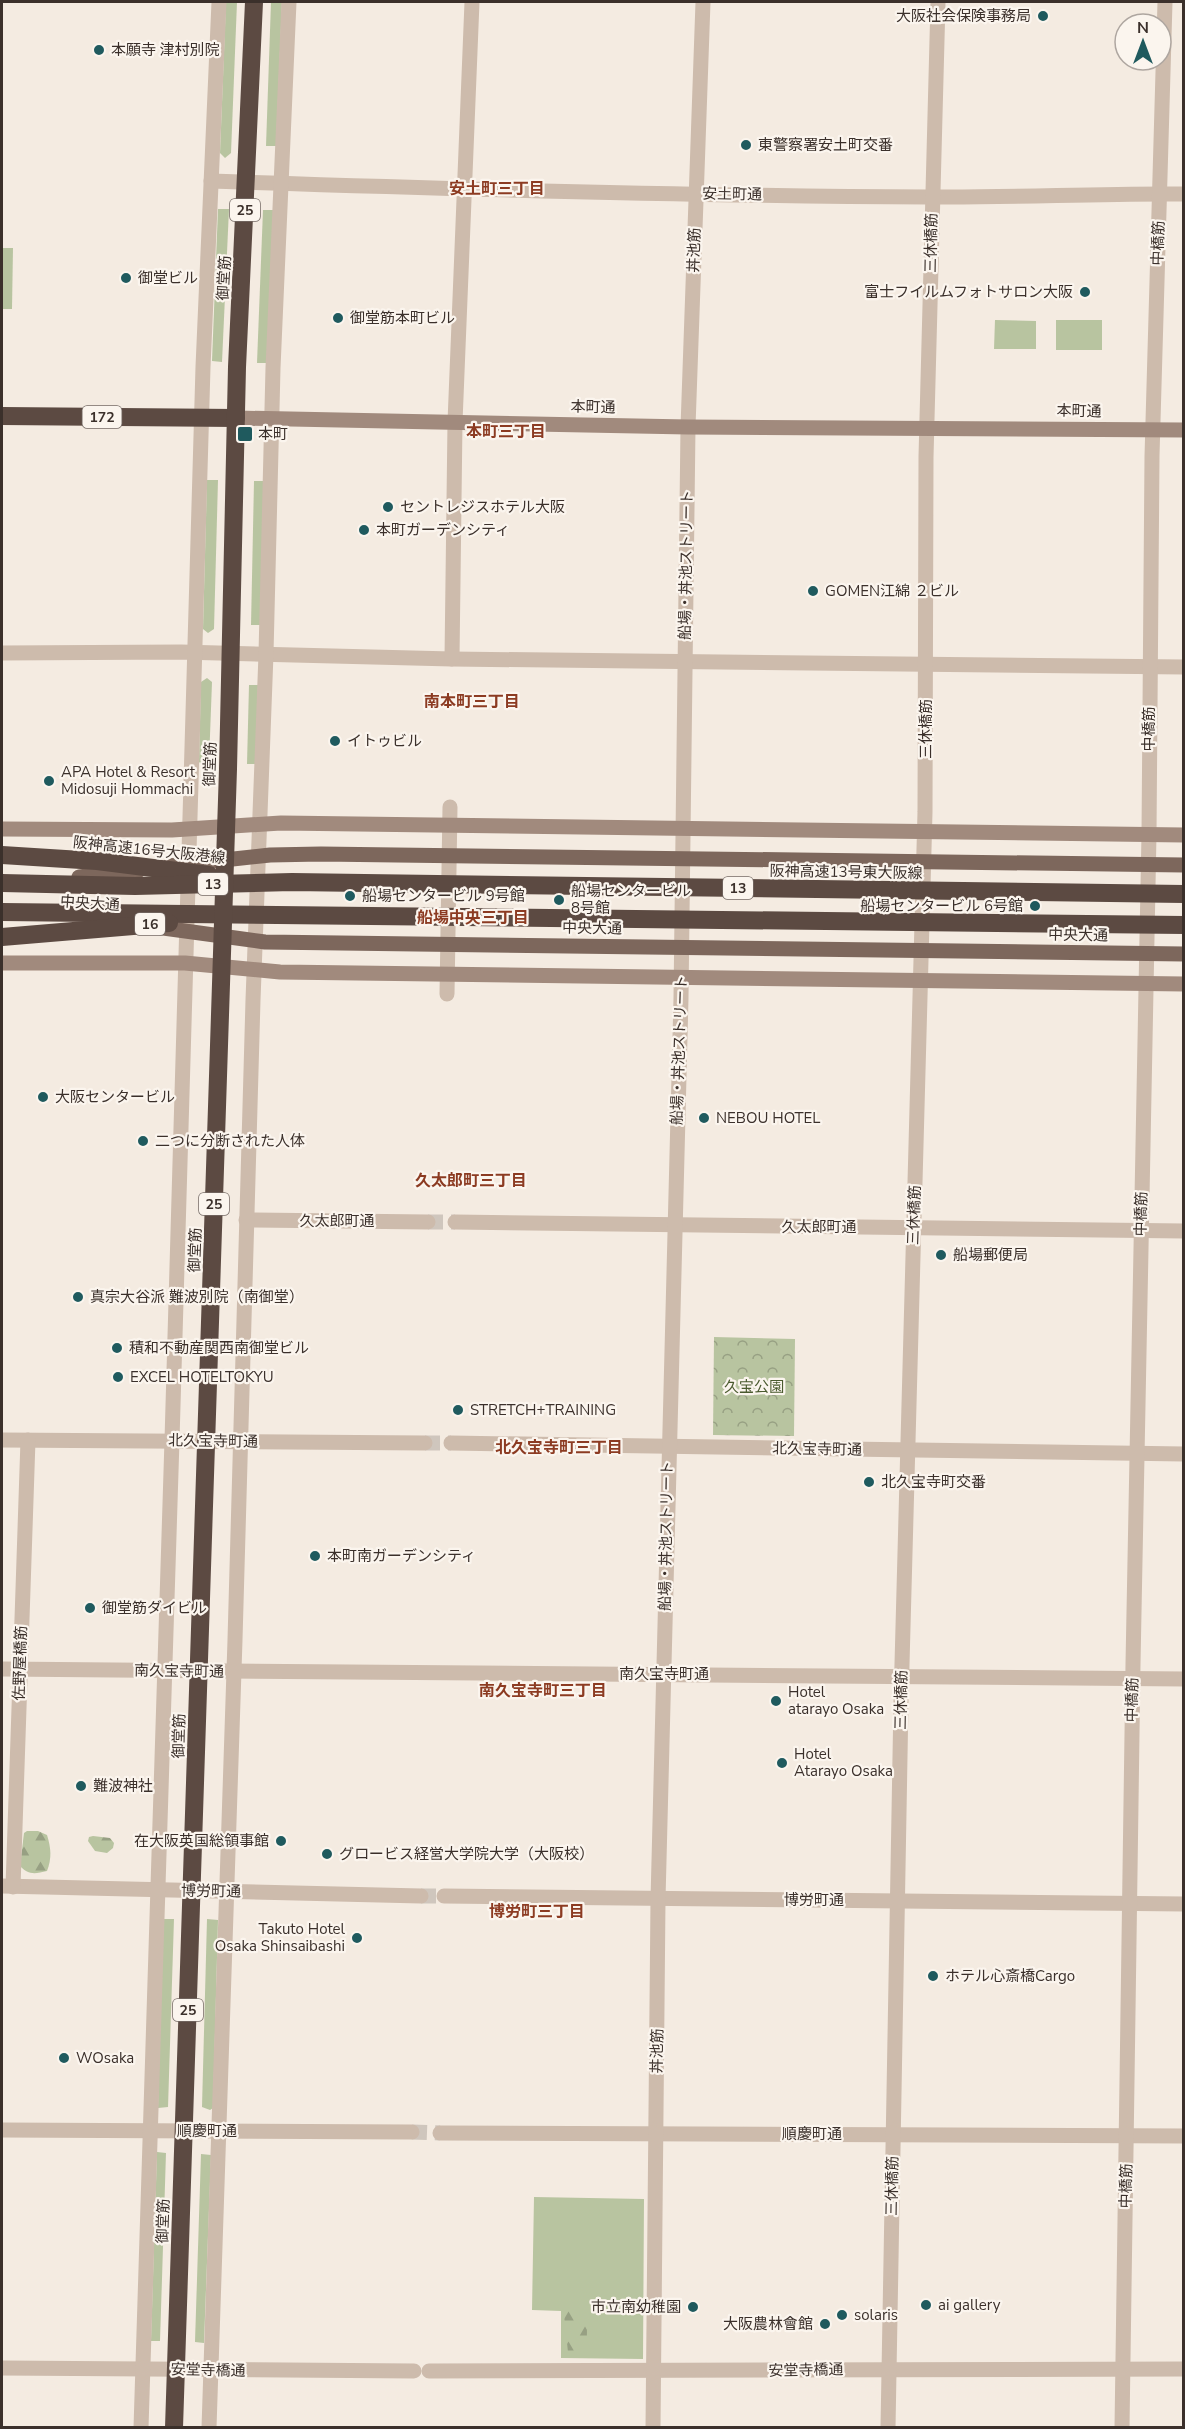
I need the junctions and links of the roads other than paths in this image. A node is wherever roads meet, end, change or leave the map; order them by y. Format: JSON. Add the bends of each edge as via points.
{"nodes":[{"id":1,"x":219,"y":2,"type":"edge"},
{"id":2,"x":254,"y":2,"type":"edge"},
{"id":3,"x":289,"y":2,"type":"edge"},
{"id":4,"x":472,"y":2,"type":"edge"},
{"id":5,"x":703,"y":2,"type":"edge"},
{"id":6,"x":938,"y":2,"type":"edge"},
{"id":7,"x":1165,"y":2,"type":"edge"},
{"id":8,"x":212,"y":181,"type":"junction"},
{"id":9,"x":246,"y":182,"type":"junction"},
{"id":10,"x":281,"y":184,"type":"junction"},
{"id":11,"x":466,"y":189,"type":"junction"},
{"id":12,"x":696,"y":193,"type":"junction"},
{"id":13,"x":1160,"y":194,"type":"junction"},
{"id":14,"x":1184,"y":194,"type":"edge"},
{"id":15,"x":932,"y":197,"type":"junction"},
{"id":16,"x":2,"y":416,"type":"edge"},
{"id":17,"x":202,"y":417,"type":"junction"},
{"id":18,"x":236,"y":418,"type":"junction"},
{"id":19,"x":272,"y":419,"type":"junction"},
{"id":20,"x":455,"y":422,"type":"junction"},
{"id":21,"x":688,"y":427,"type":"junction"},
{"id":22,"x":927,"y":428,"type":"junction"},
{"id":23,"x":1153,"y":430,"type":"junction"},
{"id":24,"x":1184,"y":430,"type":"edge"},
{"id":25,"x":196,"y":652,"type":"junction"},
{"id":26,"x":2,"y":653,"type":"edge"},
{"id":27,"x":230,"y":653,"type":"junction"},
{"id":28,"x":266,"y":654,"type":"junction"},
{"id":29,"x":453,"y":659,"type":"junction"},
{"id":30,"x":684,"y":660,"type":"junction"},
{"id":31,"x":926,"y":663,"type":"junction"},
{"id":32,"x":1150,"y":666,"type":"junction"},
{"id":33,"x":1184,"y":667,"type":"edge"},
{"id":34,"x":450,"y":807,"type":"dead end"},
{"id":35,"x":260,"y":824,"type":"junction"},
{"id":36,"x":226,"y":826,"type":"junction"},
{"id":37,"x":450,"y":826,"type":"junction"},
{"id":38,"x":2,"y":829,"type":"edge"},
{"id":39,"x":190,"y":829,"type":"junction"},
{"id":40,"x":683,"y":829,"type":"junction"},
{"id":41,"x":925,"y":831,"type":"junction"},
{"id":42,"x":1149,"y":834,"type":"junction"},
{"id":43,"x":1184,"y":834,"type":"edge"},
{"id":44,"x":2,"y":855,"type":"edge"},
{"id":45,"x":258,"y":859,"type":"junction"},
{"id":46,"x":189,"y":860,"type":"junction"},
{"id":47,"x":1184,"y":865,"type":"edge"},
{"id":48,"x":2,"y":877,"type":"edge"},
{"id":49,"x":292,"y":882,"type":"junction"},
{"id":50,"x":2,"y":883,"type":"edge"},
{"id":51,"x":1184,"y":894,"type":"edge"},
{"id":52,"x":223,"y":899,"type":"junction"},
{"id":53,"x":2,"y":912,"type":"edge"},
{"id":54,"x":300,"y":913,"type":"junction"},
{"id":55,"x":2,"y":918,"type":"edge"},
{"id":56,"x":1184,"y":925,"type":"edge"},
{"id":57,"x":255,"y":936,"type":"junction"},
{"id":58,"x":2,"y":937,"type":"edge"},
{"id":59,"x":186,"y":937,"type":"junction"},
{"id":60,"x":1184,"y":954,"type":"edge"},
{"id":61,"x":2,"y":963,"type":"edge"},
{"id":62,"x":185,"y":963,"type":"junction"},
{"id":63,"x":220,"y":967,"type":"junction"},
{"id":64,"x":254,"y":970,"type":"junction"},
{"id":65,"x":447,"y":973,"type":"junction"},
{"id":66,"x":681,"y":978,"type":"junction"},
{"id":67,"x":921,"y":981,"type":"junction"},
{"id":68,"x":1146,"y":983,"type":"junction"},
{"id":69,"x":1184,"y":984,"type":"edge"},
{"id":70,"x":447,"y":994,"type":"dead end"},
{"id":71,"x":246,"y":1220,"type":"junction"},
{"id":72,"x":428,"y":1222,"type":"tunnel mouth"},
{"id":73,"x":455,"y":1222,"type":"tunnel mouth"},
{"id":74,"x":674,"y":1226,"type":"junction"},
{"id":75,"x":914,"y":1227,"type":"junction"},
{"id":76,"x":1140,"y":1230,"type":"junction"},
{"id":77,"x":1184,"y":1231,"type":"edge"},
{"id":78,"x":2,"y":1440,"type":"edge"},
{"id":79,"x":28,"y":1440,"type":"junction"},
{"id":80,"x":172,"y":1440,"type":"junction"},
{"id":81,"x":206,"y":1441,"type":"junction"},
{"id":82,"x":240,"y":1442,"type":"junction"},
{"id":83,"x":425,"y":1443,"type":"tunnel mouth"},
{"id":84,"x":451,"y":1443,"type":"tunnel mouth"},
{"id":85,"x":668,"y":1447,"type":"junction"},
{"id":86,"x":907,"y":1450,"type":"junction"},
{"id":87,"x":1137,"y":1453,"type":"junction"},
{"id":88,"x":1184,"y":1454,"type":"edge"},
{"id":89,"x":2,"y":1669,"type":"edge"},
{"id":90,"x":19,"y":1669,"type":"junction"},
{"id":91,"x":164,"y":1670,"type":"junction"},
{"id":92,"x":198,"y":1671,"type":"junction"},
{"id":93,"x":234,"y":1671,"type":"junction"},
{"id":94,"x":663,"y":1674,"type":"junction"},
{"id":95,"x":901,"y":1676,"type":"junction"},
{"id":96,"x":1133,"y":1678,"type":"junction"},
{"id":97,"x":1184,"y":1678,"type":"edge"},
{"id":98,"x":7,"y":1886,"type":"edge"},
{"id":99,"x":157,"y":1890,"type":"junction"},
{"id":100,"x":193,"y":1890,"type":"junction"},
{"id":101,"x":226,"y":1891,"type":"junction"},
{"id":102,"x":421,"y":1896,"type":"tunnel mouth"},
{"id":103,"x":444,"y":1896,"type":"tunnel mouth"},
{"id":104,"x":658,"y":1900,"type":"junction"},
{"id":105,"x":897,"y":1900,"type":"junction"},
{"id":106,"x":1130,"y":1903,"type":"junction"},
{"id":107,"x":1184,"y":1904,"type":"edge"},
{"id":108,"x":2,"y":2130,"type":"edge"},
{"id":109,"x":150,"y":2131,"type":"junction"},
{"id":110,"x":184,"y":2131,"type":"junction"},
{"id":111,"x":219,"y":2131,"type":"junction"},
{"id":112,"x":412,"y":2132,"type":"tunnel mouth"},
{"id":113,"x":440,"y":2133,"type":"tunnel mouth"},
{"id":114,"x":656,"y":2133,"type":"junction"},
{"id":115,"x":893,"y":2134,"type":"junction"},
{"id":116,"x":1127,"y":2135,"type":"junction"},
{"id":117,"x":1184,"y":2136,"type":"edge"},
{"id":118,"x":2,"y":2368,"type":"edge"},
{"id":119,"x":142,"y":2369,"type":"junction"},
{"id":120,"x":889,"y":2369,"type":"junction"},
{"id":121,"x":1123,"y":2369,"type":"junction"},
{"id":122,"x":1184,"y":2369,"type":"edge"},
{"id":123,"x":175,"y":2370,"type":"junction"},
{"id":124,"x":210,"y":2370,"type":"junction"},
{"id":125,"x":653,"y":2372,"type":"junction"},
{"id":126,"x":141,"y":2427,"type":"edge"},
{"id":127,"x":174,"y":2427,"type":"edge"},
{"id":128,"x":209,"y":2427,"type":"edge"},
{"id":129,"x":653,"y":2427,"type":"edge"},
{"id":130,"x":888,"y":2427,"type":"edge"},
{"id":131,"x":1122,"y":2427,"type":"edge"}],
"edges":[{"from":1,"to":8,"type":"street"},
{"from":2,"to":9,"type":"highway","name":"御堂筋","number":"25"},
{"from":3,"to":10,"type":"street"},
{"from":4,"to":11,"type":"street"},
{"from":5,"to":12,"type":"street","name":"丼池筋"},
{"from":6,"to":15,"type":"street","name":"三休橋筋"},
{"from":7,"to":13,"type":"street","name":"中橋筋"},
{"from":8,"to":9,"type":"street","name":"安土町通"},
{"from":8,"to":17,"type":"street"},
{"from":9,"to":10,"type":"street","name":"安土町通"},
{"from":9,"to":18,"type":"highway","name":"御堂筋","number":"25"},
{"from":10,"to":11,"type":"street","name":"安土町通"},
{"from":10,"to":19,"type":"street"},
{"from":11,"to":12,"type":"street","name":"安土町通"},
{"from":11,"to":20,"type":"street"},
{"from":12,"to":15,"type":"street","name":"安土町通"},
{"from":12,"to":21,"type":"street","name":"丼池筋"},
{"from":13,"to":14,"type":"street","name":"安土町通"},
{"from":13,"to":15,"type":"street","name":"安土町通"},
{"from":13,"to":23,"type":"street","name":"中橋筋"},
{"from":15,"to":22,"type":"street","name":"三休橋筋"},
{"from":16,"to":17,"type":"highway","name":"本町通","number":"172"},
{"from":17,"to":18,"type":"highway","name":"本町通","number":"172"},
{"from":17,"to":25,"type":"street"},
{"from":18,"to":19,"type":"street","name":"本町通"},
{"from":18,"to":27,"type":"highway","name":"御堂筋","number":"25"},
{"from":19,"to":20,"type":"street","name":"本町通"},
{"from":19,"to":28,"type":"street"},
{"from":20,"to":21,"type":"street","name":"本町通"},
{"from":20,"to":29,"type":"street"},
{"from":21,"to":22,"type":"street","name":"本町通"},
{"from":21,"to":30,"type":"street","name":"船場・丼池ストリート"},
{"from":22,"to":23,"type":"street","name":"本町通"},
{"from":22,"to":31,"type":"street","name":"三休橋筋"},
{"from":23,"to":24,"type":"street","name":"本町通"},
{"from":23,"to":32,"type":"street","name":"中橋筋"},
{"from":25,"to":26,"type":"street"},
{"from":25,"to":27,"type":"street"},
{"from":25,"to":39,"type":"street"},
{"from":27,"to":28,"type":"street"},
{"from":27,"to":36,"type":"highway","name":"御堂筋","number":"25"},
{"from":28,"to":29,"type":"street"},
{"from":28,"to":35,"type":"street"},
{"from":29,"to":30,"type":"street"},
{"from":30,"to":31,"type":"street"},
{"from":30,"to":40,"type":"street","name":"船場・丼池ストリート"},
{"from":31,"to":32,"type":"street"},
{"from":31,"to":41,"type":"street","name":"三休橋筋"},
{"from":32,"to":33,"type":"street"},
{"from":32,"to":42,"type":"street","name":"中橋筋"},
{"from":34,"to":37,"type":"street"},
{"from":35,"to":36,"type":"street"},
{"from":35,"to":37,"type":"street"},
{"from":35,"to":45,"type":"street"},
{"from":36,"to":39,"type":"street"},
{"from":36,"to":52,"type":"highway","name":"御堂筋","number":"25"},
{"from":37,"to":40,"type":"street"},
{"from":37,"to":65,"type":"street"},
{"from":38,"to":39,"type":"street"},
{"from":39,"to":46,"type":"street"},
{"from":40,"to":41,"type":"street"},
{"from":40,"to":66,"type":"street","name":"船場・丼池ストリート"},
{"from":41,"to":42,"type":"street"},
{"from":41,"to":67,"type":"street","name":"三休橋筋"},
{"from":42,"to":43,"type":"street"},
{"from":42,"to":68,"type":"street","name":"中橋筋"},
{"from":44,"to":49,"type":"highway","name":"阪神高速16号大阪港線"},
{"from":45,"to":52,"type":"street"},
{"from":45,"to":57,"type":"street"},
{"from":46,"to":52,"type":"street"},
{"from":46,"to":59,"type":"street"},
{"from":47,"to":48,"type":"main road","name":"中央大通","via":[[270,855],[90,878]]},
{"from":49,"to":50,"type":"highway","number":"13","via":[[135,886]]},
{"from":49,"to":51,"type":"highway","name":"阪神高速13号東大阪線","number":"13"},
{"from":52,"to":57,"type":"street"},
{"from":52,"to":59,"type":"street"},
{"from":52,"to":63,"type":"highway","name":"御堂筋","number":"25"},
{"from":53,"to":54,"type":"highway"},
{"from":54,"to":56,"type":"highway","number":"13"},
{"from":54,"to":58,"type":"highway","number":"16"},
{"from":55,"to":60,"type":"main road","name":"中央大通","via":[[95,919],[265,942]]},
{"from":57,"to":64,"type":"street"},
{"from":59,"to":62,"type":"street"},
{"from":61,"to":62,"type":"street"},
{"from":62,"to":63,"type":"street"},
{"from":62,"to":80,"type":"street"},
{"from":63,"to":64,"type":"street"},
{"from":63,"to":81,"type":"highway","name":"御堂筋","number":"25"},
{"from":64,"to":65,"type":"street"},
{"from":64,"to":71,"type":"street"},
{"from":65,"to":66,"type":"street"},
{"from":65,"to":70,"type":"street"},
{"from":66,"to":67,"type":"street"},
{"from":66,"to":74,"type":"street","name":"船場・丼池ストリート"},
{"from":67,"to":68,"type":"street"},
{"from":67,"to":75,"type":"street","name":"三休橋筋"},
{"from":68,"to":69,"type":"street"},
{"from":68,"to":76,"type":"street","name":"中橋筋"},
{"from":71,"to":72,"type":"street","name":"久太郎町通"},
{"from":71,"to":82,"type":"street"},
{"from":73,"to":74,"type":"street","name":"久太郎町通"},
{"from":74,"to":75,"type":"street","name":"久太郎町通"},
{"from":74,"to":85,"type":"street","name":"船場・丼池ストリート"},
{"from":75,"to":76,"type":"street","name":"久太郎町通"},
{"from":75,"to":86,"type":"street","name":"三休橋筋"},
{"from":76,"to":77,"type":"street","name":"久太郎町通"},
{"from":76,"to":87,"type":"street","name":"中橋筋"},
{"from":78,"to":79,"type":"street","name":"北久宝寺町通"},
{"from":79,"to":80,"type":"street","name":"北久宝寺町通"},
{"from":79,"to":90,"type":"street","name":"佐野屋橋筋"},
{"from":80,"to":81,"type":"street","name":"北久宝寺町通"},
{"from":80,"to":91,"type":"street"},
{"from":81,"to":82,"type":"street","name":"北久宝寺町通"},
{"from":81,"to":92,"type":"highway","name":"御堂筋","number":"25"},
{"from":82,"to":83,"type":"street","name":"北久宝寺町通"},
{"from":82,"to":93,"type":"street"},
{"from":84,"to":85,"type":"street","name":"北久宝寺町通"},
{"from":85,"to":86,"type":"street","name":"北久宝寺町通"},
{"from":85,"to":94,"type":"street","name":"船場・丼池ストリート"},
{"from":86,"to":87,"type":"street","name":"北久宝寺町通"},
{"from":86,"to":95,"type":"street","name":"三休橋筋"},
{"from":87,"to":88,"type":"street","name":"北久宝寺町通"},
{"from":87,"to":96,"type":"street","name":"中橋筋"},
{"from":89,"to":90,"type":"street","name":"南久宝寺町通"},
{"from":90,"to":91,"type":"street","name":"南久宝寺町通"},
{"from":90,"to":98,"type":"street","name":"佐野屋橋筋"},
{"from":91,"to":92,"type":"street","name":"南久宝寺町通"},
{"from":91,"to":99,"type":"street"},
{"from":92,"to":93,"type":"street","name":"南久宝寺町通"},
{"from":92,"to":100,"type":"highway","name":"御堂筋","number":"25"},
{"from":93,"to":94,"type":"street","name":"南久宝寺町通"},
{"from":93,"to":101,"type":"street"},
{"from":94,"to":95,"type":"street","name":"南久宝寺町通"},
{"from":94,"to":104,"type":"street","name":"丼池筋"},
{"from":95,"to":96,"type":"street","name":"南久宝寺町通"},
{"from":95,"to":105,"type":"street","name":"三休橋筋"},
{"from":96,"to":97,"type":"street","name":"南久宝寺町通"},
{"from":96,"to":106,"type":"street","name":"中橋筋"},
{"from":98,"to":99,"type":"street","name":"博労町通"},
{"from":99,"to":100,"type":"street","name":"博労町通"},
{"from":99,"to":109,"type":"street"},
{"from":100,"to":101,"type":"street","name":"博労町通"},
{"from":100,"to":110,"type":"highway","name":"御堂筋","number":"25"},
{"from":101,"to":102,"type":"street","name":"博労町通"},
{"from":101,"to":111,"type":"street"},
{"from":103,"to":104,"type":"street","name":"博労町通"},
{"from":104,"to":105,"type":"street","name":"博労町通"},
{"from":104,"to":114,"type":"street","name":"丼池筋"},
{"from":105,"to":106,"type":"street","name":"博労町通"},
{"from":105,"to":115,"type":"street","name":"三休橋筋"},
{"from":106,"to":107,"type":"street","name":"博労町通"},
{"from":106,"to":116,"type":"street","name":"中橋筋"},
{"from":108,"to":109,"type":"street","name":"順慶町通"},
{"from":109,"to":110,"type":"street","name":"順慶町通"},
{"from":109,"to":119,"type":"street"},
{"from":110,"to":111,"type":"street","name":"順慶町通"},
{"from":110,"to":123,"type":"highway","name":"御堂筋","number":"25"},
{"from":111,"to":112,"type":"street","name":"順慶町通"},
{"from":111,"to":124,"type":"street"},
{"from":113,"to":114,"type":"street","name":"順慶町通"},
{"from":114,"to":115,"type":"street","name":"順慶町通"},
{"from":114,"to":125,"type":"street","name":"丼池筋"},
{"from":115,"to":116,"type":"street","name":"順慶町通"},
{"from":115,"to":120,"type":"street","name":"三休橋筋"},
{"from":116,"to":117,"type":"street","name":"順慶町通"},
{"from":116,"to":121,"type":"street","name":"中橋筋"},
{"from":118,"to":119,"type":"street","name":"安堂寺橋通"},
{"from":119,"to":123,"type":"street","name":"安堂寺橋通"},
{"from":119,"to":126,"type":"street"},
{"from":120,"to":121,"type":"street","name":"安堂寺橋通"},
{"from":120,"to":125,"type":"street","name":"安堂寺橋通"},
{"from":120,"to":130,"type":"street","name":"三休橋筋"},
{"from":121,"to":122,"type":"street","name":"安堂寺橋通"},
{"from":121,"to":131,"type":"street","name":"中橋筋"},
{"from":123,"to":124,"type":"street","name":"安堂寺橋通"},
{"from":123,"to":127,"type":"highway","name":"御堂筋","number":"25"},
{"from":124,"to":125,"type":"street","name":"安堂寺橋通"},
{"from":124,"to":128,"type":"street"},
{"from":125,"to":129,"type":"street","name":"丼池筋"}]}
